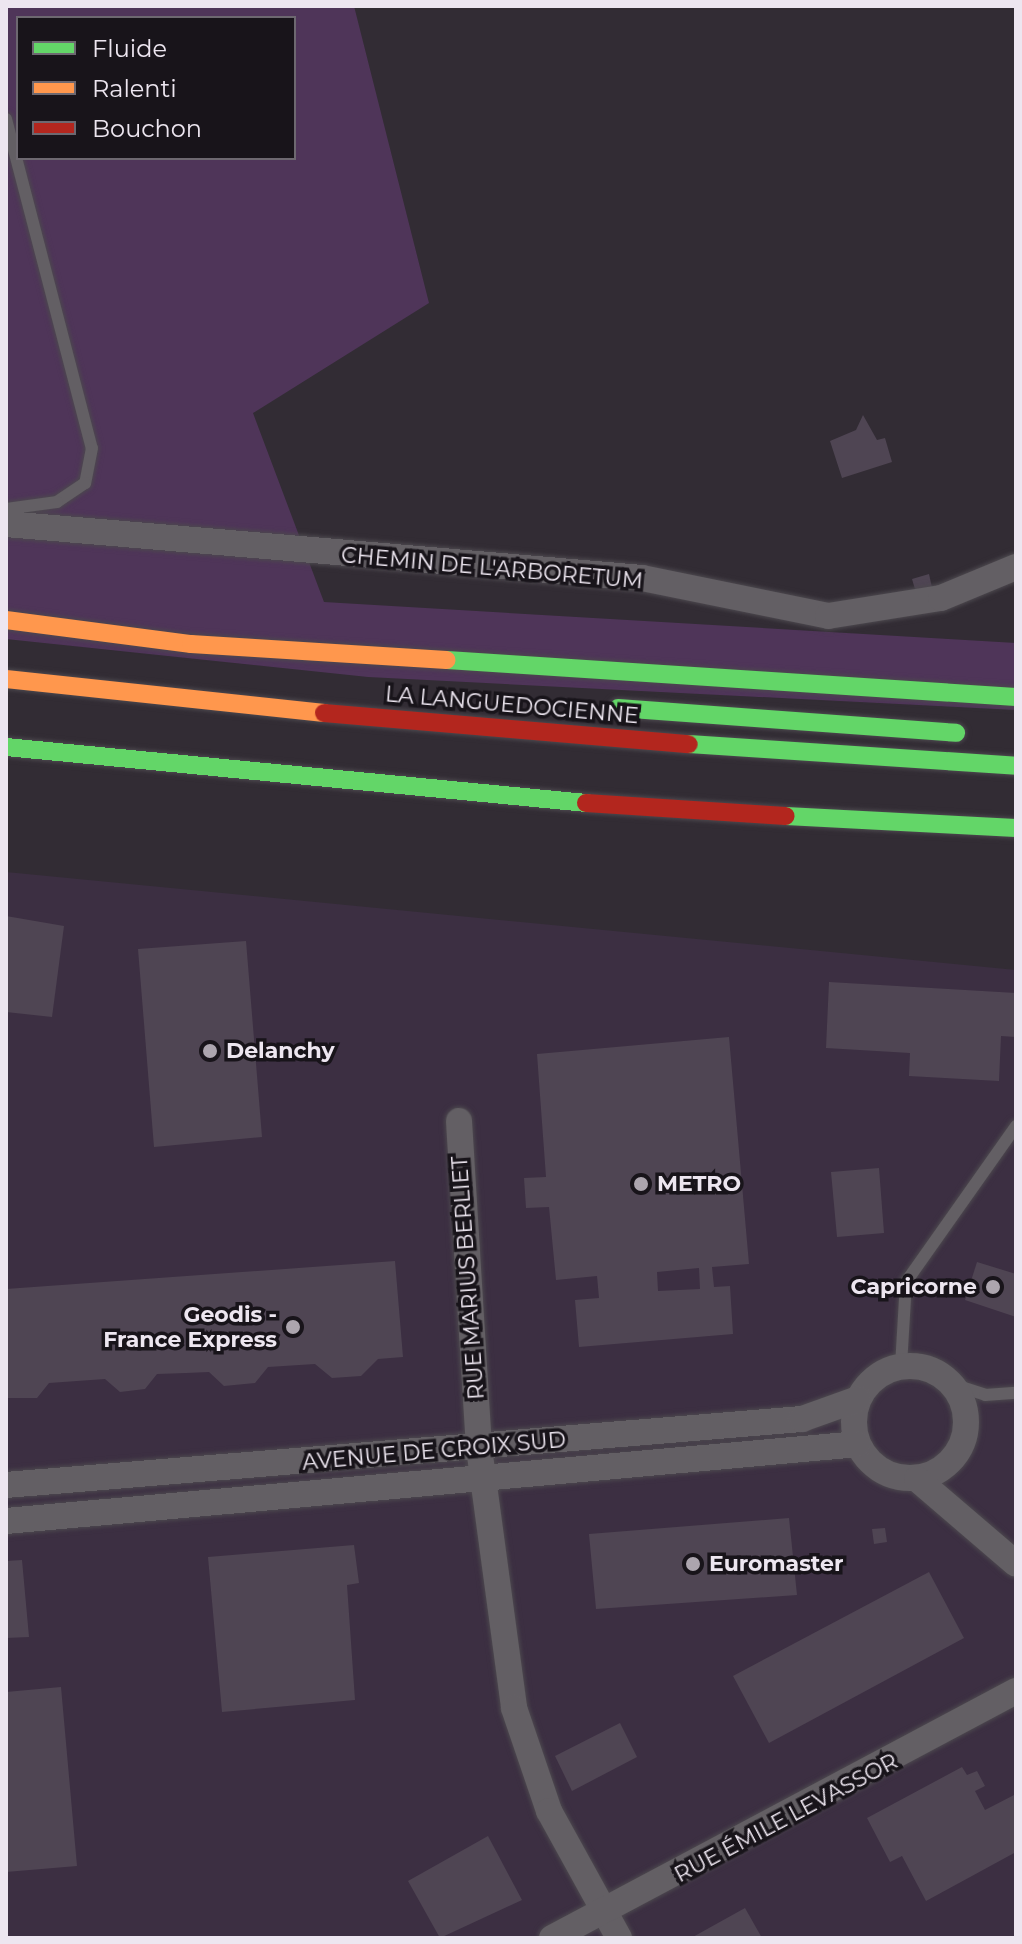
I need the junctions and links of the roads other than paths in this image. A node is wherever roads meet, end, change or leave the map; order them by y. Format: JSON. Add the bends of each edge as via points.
{"nodes":[{"id":1,"x":6,"y":119,"type":"edge"},
{"id":2,"x":16,"y":157,"type":"edge"},
{"id":3,"x":17,"y":160,"type":"edge"},
{"id":4,"x":6,"y":509,"type":"edge"},
{"id":5,"x":6,"y":524,"type":"edge"},
{"id":6,"x":1016,"y":567,"type":"edge"},
{"id":7,"x":6,"y":620,"type":"edge"},
{"id":8,"x":1016,"y":678,"type":"edge"},
{"id":9,"x":6,"y":679,"type":"edge"},
{"id":10,"x":757,"y":681,"type":"junction"},
{"id":11,"x":1016,"y":697,"type":"edge"},
{"id":12,"x":477,"y":704,"type":"dead end"},
{"id":13,"x":602,"y":707,"type":"dead end"},
{"id":14,"x":320,"y":713,"type":"junction"},
{"id":15,"x":978,"y":735,"type":"dead end"},
{"id":16,"x":6,"y":747,"type":"edge"},
{"id":17,"x":1016,"y":766,"type":"edge"},
{"id":18,"x":1016,"y":828,"type":"edge"},
{"id":19,"x":459,"y":1121,"type":"dead end"},
{"id":20,"x":1016,"y":1126,"type":"edge"},
{"id":21,"x":901,"y":1366,"type":"junction"},
{"id":22,"x":952,"y":1384,"type":"junction"},
{"id":23,"x":1016,"y":1393,"type":"edge"},
{"id":24,"x":858,"y":1399,"type":"junction"},
{"id":25,"x":858,"y":1444,"type":"junction"},
{"id":26,"x":479,"y":1448,"type":"junction"},
{"id":27,"x":952,"y":1461,"type":"junction"},
{"id":28,"x":917,"y":1479,"type":"junction"},
{"id":29,"x":482,"y":1482,"type":"junction"},
{"id":30,"x":6,"y":1485,"type":"edge"},
{"id":31,"x":967,"y":1518,"type":"junction"},
{"id":32,"x":6,"y":1521,"type":"edge"},
{"id":33,"x":1016,"y":1564,"type":"edge"},
{"id":34,"x":1016,"y":1691,"type":"edge"},
{"id":35,"x":602,"y":1915,"type":"junction"},
{"id":36,"x":552,"y":1938,"type":"edge"},
{"id":37,"x":619,"y":1938,"type":"edge"}],
"edges":[{"from":1,"to":2,"type":"lane"},
{"from":3,"to":4,"type":"lane","via":[[92,448],[85,483],[57,502]]},
{"from":5,"to":6,"type":"street","name":"CHEMIN DE L'ARBORETUM","via":[[642,578],[828,616],[929,601]]},
{"from":7,"to":10,"type":"highway","via":[[191,644]]},
{"from":8,"to":10,"type":"highway"},
{"from":9,"to":14,"type":"highway","name":"LA LANGUEDOCIENNE"},
{"from":10,"to":11,"type":"highway"},
{"from":12,"to":14,"type":"highway"},
{"from":13,"to":15,"type":"highway"},
{"from":14,"to":17,"type":"highway","name":"LA LANGUEDOCIENNE"},
{"from":16,"to":18,"type":"highway","via":[[621,807]]},
{"from":19,"to":26,"type":"street","name":"RUE MARIUS BERLIET"},
{"from":20,"to":21,"type":"lane","via":[[906,1282]]},
{"from":21,"to":22,"type":"street","via":[[929,1368]]},
{"from":21,"to":24,"type":"street","via":[[876,1377]]},
{"from":22,"to":23,"type":"lane","via":[[985,1395]]},
{"from":22,"to":27,"type":"street","via":[[966,1408],[965,1437]]},
{"from":24,"to":25,"type":"street"},
{"from":24,"to":26,"type":"street","name":"AVENUE DE CROIX SUD","via":[[802,1419]]},
{"from":25,"to":28,"type":"street","via":[[893,1476]]},
{"from":25,"to":29,"type":"street","name":"AVENUE DE CROIX SUD"},
{"from":26,"to":29,"type":"street","name":"RUE MARIUS BERLIET"},
{"from":26,"to":30,"type":"street","name":"AVENUE DE CROIX SUD"},
{"from":27,"to":28,"type":"street"},
{"from":27,"to":31,"type":"street","via":[[950,1492]]},
{"from":28,"to":31,"type":"street"},
{"from":29,"to":32,"type":"street","name":"AVENUE DE CROIX SUD"},
{"from":29,"to":35,"type":"street","name":"RUE MARIUS BERLIET","via":[[514,1708],[549,1811]]},
{"from":31,"to":33,"type":"street"},
{"from":34,"to":35,"type":"street","name":"RUE ÉMILE LEVASSOR"},
{"from":35,"to":36,"type":"street","name":"RUE ÉMILE LEVASSOR"},
{"from":35,"to":37,"type":"street","name":"RUE MARIUS BERLIET"}]}
